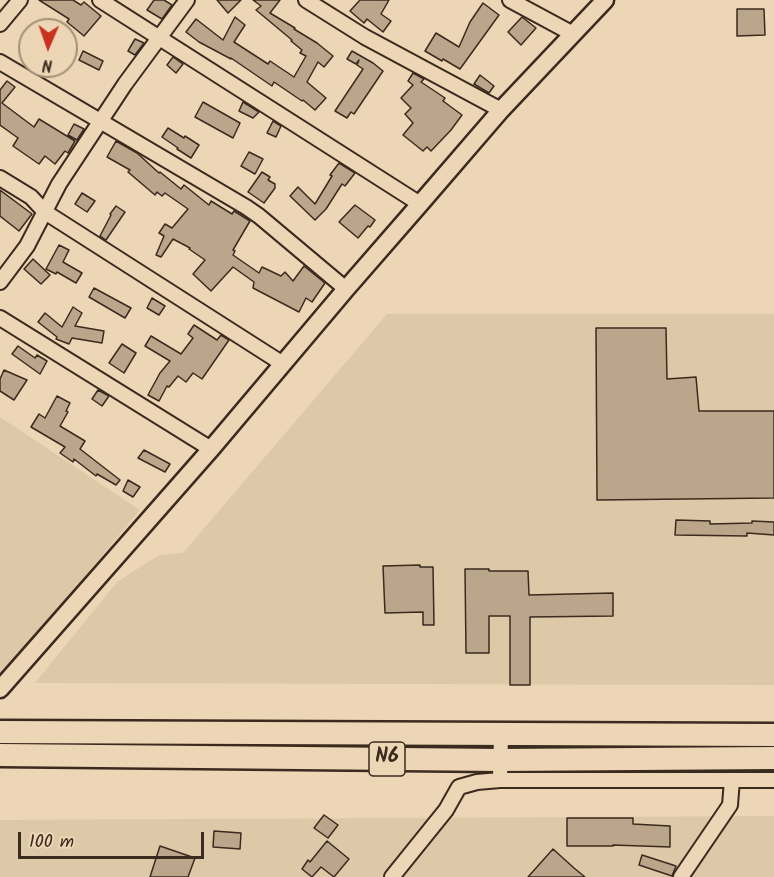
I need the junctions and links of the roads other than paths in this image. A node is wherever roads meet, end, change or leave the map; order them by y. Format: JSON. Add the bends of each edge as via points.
{"nodes":[{"id":1,"x":20,"y":0,"type":"edge"},
{"id":2,"x":100,"y":0,"type":"edge"},
{"id":3,"x":187,"y":0,"type":"edge"},
{"id":4,"x":306,"y":0,"type":"edge"},
{"id":5,"x":510,"y":0,"type":"edge"},
{"id":6,"x":605,"y":0,"type":"edge"},
{"id":7,"x":0,"y":24,"type":"edge"},
{"id":8,"x":573,"y":34,"type":"junction"},
{"id":9,"x":159,"y":38,"type":"junction"},
{"id":10,"x":0,"y":62,"type":"edge"},
{"id":11,"x":501,"y":110,"type":"junction"},
{"id":12,"x":100,"y":122,"type":"junction"},
{"id":13,"x":0,"y":178,"type":"edge"},
{"id":14,"x":420,"y":204,"type":"junction"},
{"id":15,"x":45,"y":212,"type":"junction"},
{"id":16,"x":0,"y":282,"type":"edge"},
{"id":17,"x":345,"y":289,"type":"junction"},
{"id":18,"x":0,"y":318,"type":"edge"},
{"id":19,"x":283,"y":364,"type":"junction"},
{"id":20,"x":211,"y":449,"type":"junction"},
{"id":21,"x":0,"y":689,"type":"edge"},
{"id":22,"x":0,"y":732,"type":"edge"},
{"id":23,"x":501,"y":734,"type":"junction"},
{"id":24,"x":774,"y":735,"type":"edge"},
{"id":25,"x":0,"y":755,"type":"edge"},
{"id":26,"x":774,"y":758,"type":"edge"},
{"id":27,"x":500,"y":770,"type":"junction"},
{"id":28,"x":732,"y":780,"type":"junction"},
{"id":29,"x":774,"y":780,"type":"edge"},
{"id":30,"x":392,"y":877,"type":"edge"},
{"id":31,"x":681,"y":877,"type":"edge"}],
"edges":[{"from":1,"to":7,"type":"street"},
{"from":2,"to":9,"type":"street"},
{"from":3,"to":9,"type":"street"},
{"from":4,"to":11,"type":"street","via":[[365,37]]},
{"from":5,"to":8,"type":"street"},
{"from":6,"to":8,"type":"street"},
{"from":8,"to":11,"type":"street"},
{"from":9,"to":12,"type":"street"},
{"from":9,"to":14,"type":"street"},
{"from":10,"to":12,"type":"street"},
{"from":11,"to":14,"type":"street"},
{"from":12,"to":15,"type":"street"},
{"from":12,"to":17,"type":"street","via":[[259,216]]},
{"from":13,"to":15,"type":"street","via":[[31,197]]},
{"from":14,"to":17,"type":"street"},
{"from":15,"to":16,"type":"street","via":[[27,246]]},
{"from":15,"to":19,"type":"street"},
{"from":17,"to":19,"type":"street"},
{"from":18,"to":20,"type":"street"},
{"from":19,"to":20,"type":"street"},
{"from":20,"to":21,"type":"street"},
{"from":22,"to":23,"type":"highway","number":"N6"},
{"from":23,"to":24,"type":"highway","number":"N6"},
{"from":23,"to":27,"type":"street"},
{"from":25,"to":27,"type":"highway","number":"N6"},
{"from":26,"to":27,"type":"highway","number":"N6"},
{"from":27,"to":28,"type":"street"},
{"from":27,"to":30,"type":"street","via":[[459,787],[446,810]]},
{"from":28,"to":29,"type":"street"},
{"from":28,"to":31,"type":"street","via":[[730,805]]}]}
